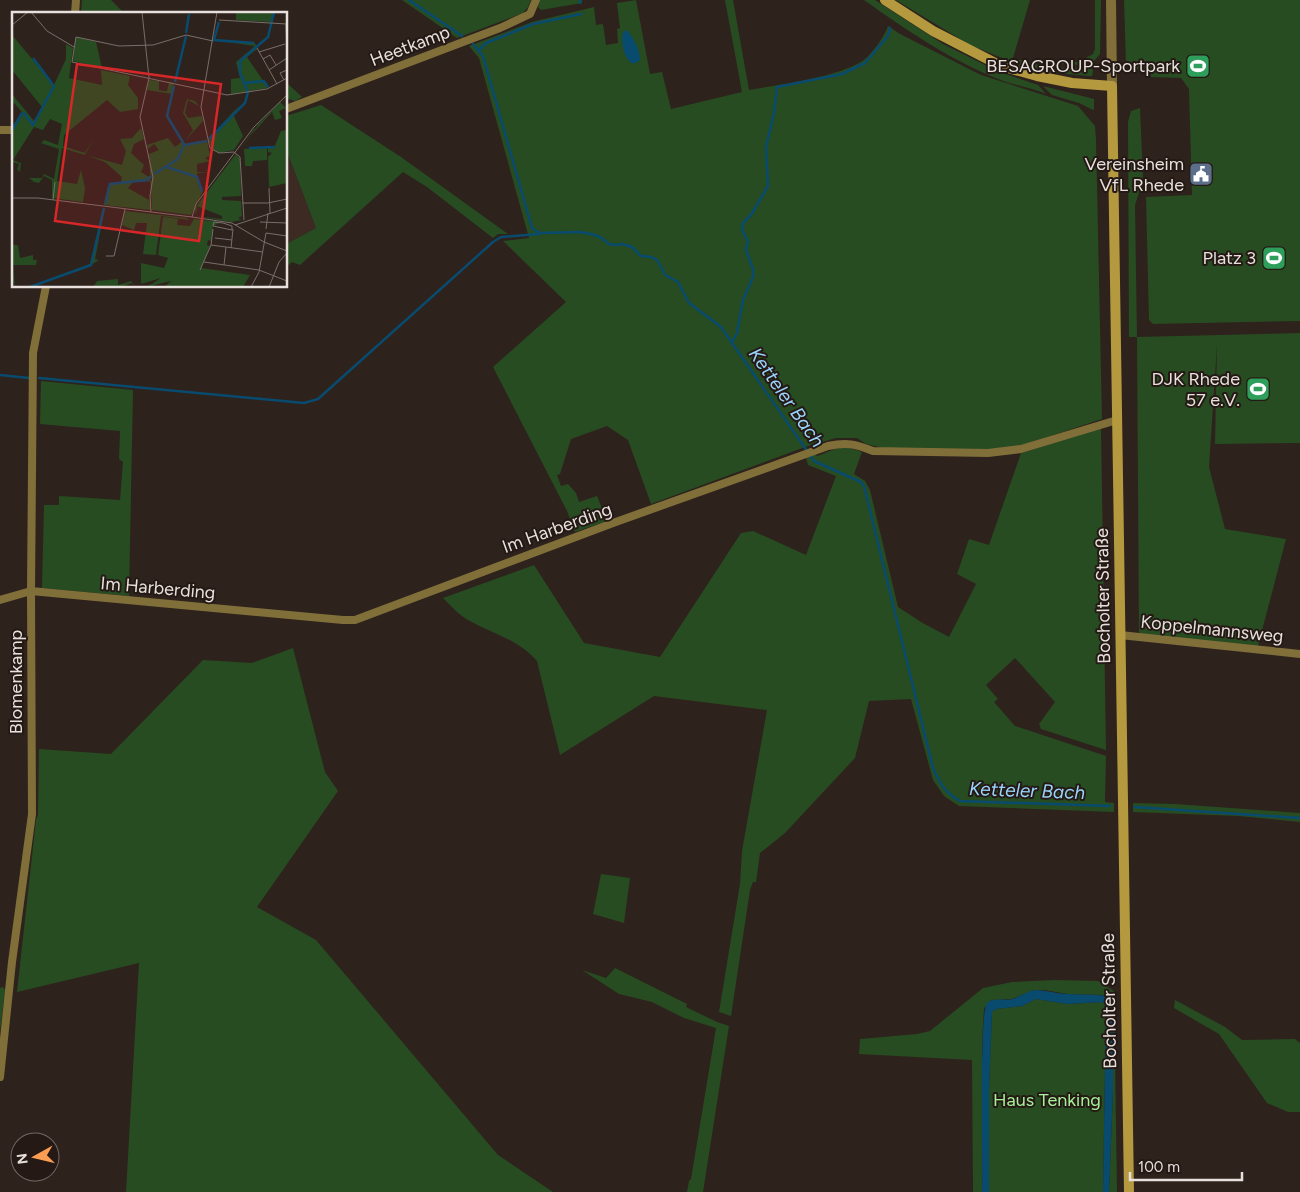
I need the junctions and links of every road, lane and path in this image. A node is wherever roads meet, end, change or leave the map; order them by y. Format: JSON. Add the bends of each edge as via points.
{"nodes":[{"id":1,"x":536,"y":0,"type":"edge"},
{"id":2,"x":885,"y":0,"type":"edge"},
{"id":3,"x":1110,"y":0,"type":"edge"},
{"id":4,"x":1112,"y":86,"type":"junction"},
{"id":5,"x":288,"y":108,"type":"edge"},
{"id":6,"x":46,"y":288,"type":"edge"},
{"id":7,"x":1117,"y":420,"type":"junction"},
{"id":8,"x":31,"y":591,"type":"junction"},
{"id":9,"x":0,"y":600,"type":"edge"},
{"id":10,"x":1120,"y":635,"type":"junction"},
{"id":11,"x":1300,"y":654,"type":"edge"},
{"id":12,"x":0,"y":1077,"type":"edge"},
{"id":13,"x":1129,"y":1192,"type":"edge"}],
"edges":[{"from":1,"to":5,"type":"street","name":"Heetkamp","via":[[530,14],[500,28]]},
{"from":2,"to":4,"type":"main road","via":[[933,31],[1001,66],[1072,83]]},
{"from":3,"to":4,"type":"street","name":"Bocholter Straße"},
{"from":4,"to":7,"type":"main road","name":"Bocholter Straße"},
{"from":6,"to":8,"type":"street","name":"Blomenkamp","via":[[33,353]]},
{"from":7,"to":8,"type":"street","name":"Im Harberding","via":[[1022,449],[988,453],[872,451],[843,442],[604,526],[355,620]]},
{"from":7,"to":10,"type":"main road","name":"Bocholter Straße"},
{"from":8,"to":9,"type":"street","name":"Im Harberding"},
{"from":8,"to":12,"type":"street","name":"Blomenkamp","via":[[32,814]]},
{"from":10,"to":11,"type":"street","name":"Koppelmannsweg"},
{"from":10,"to":13,"type":"main road","name":"Bocholter Straße"}]}
